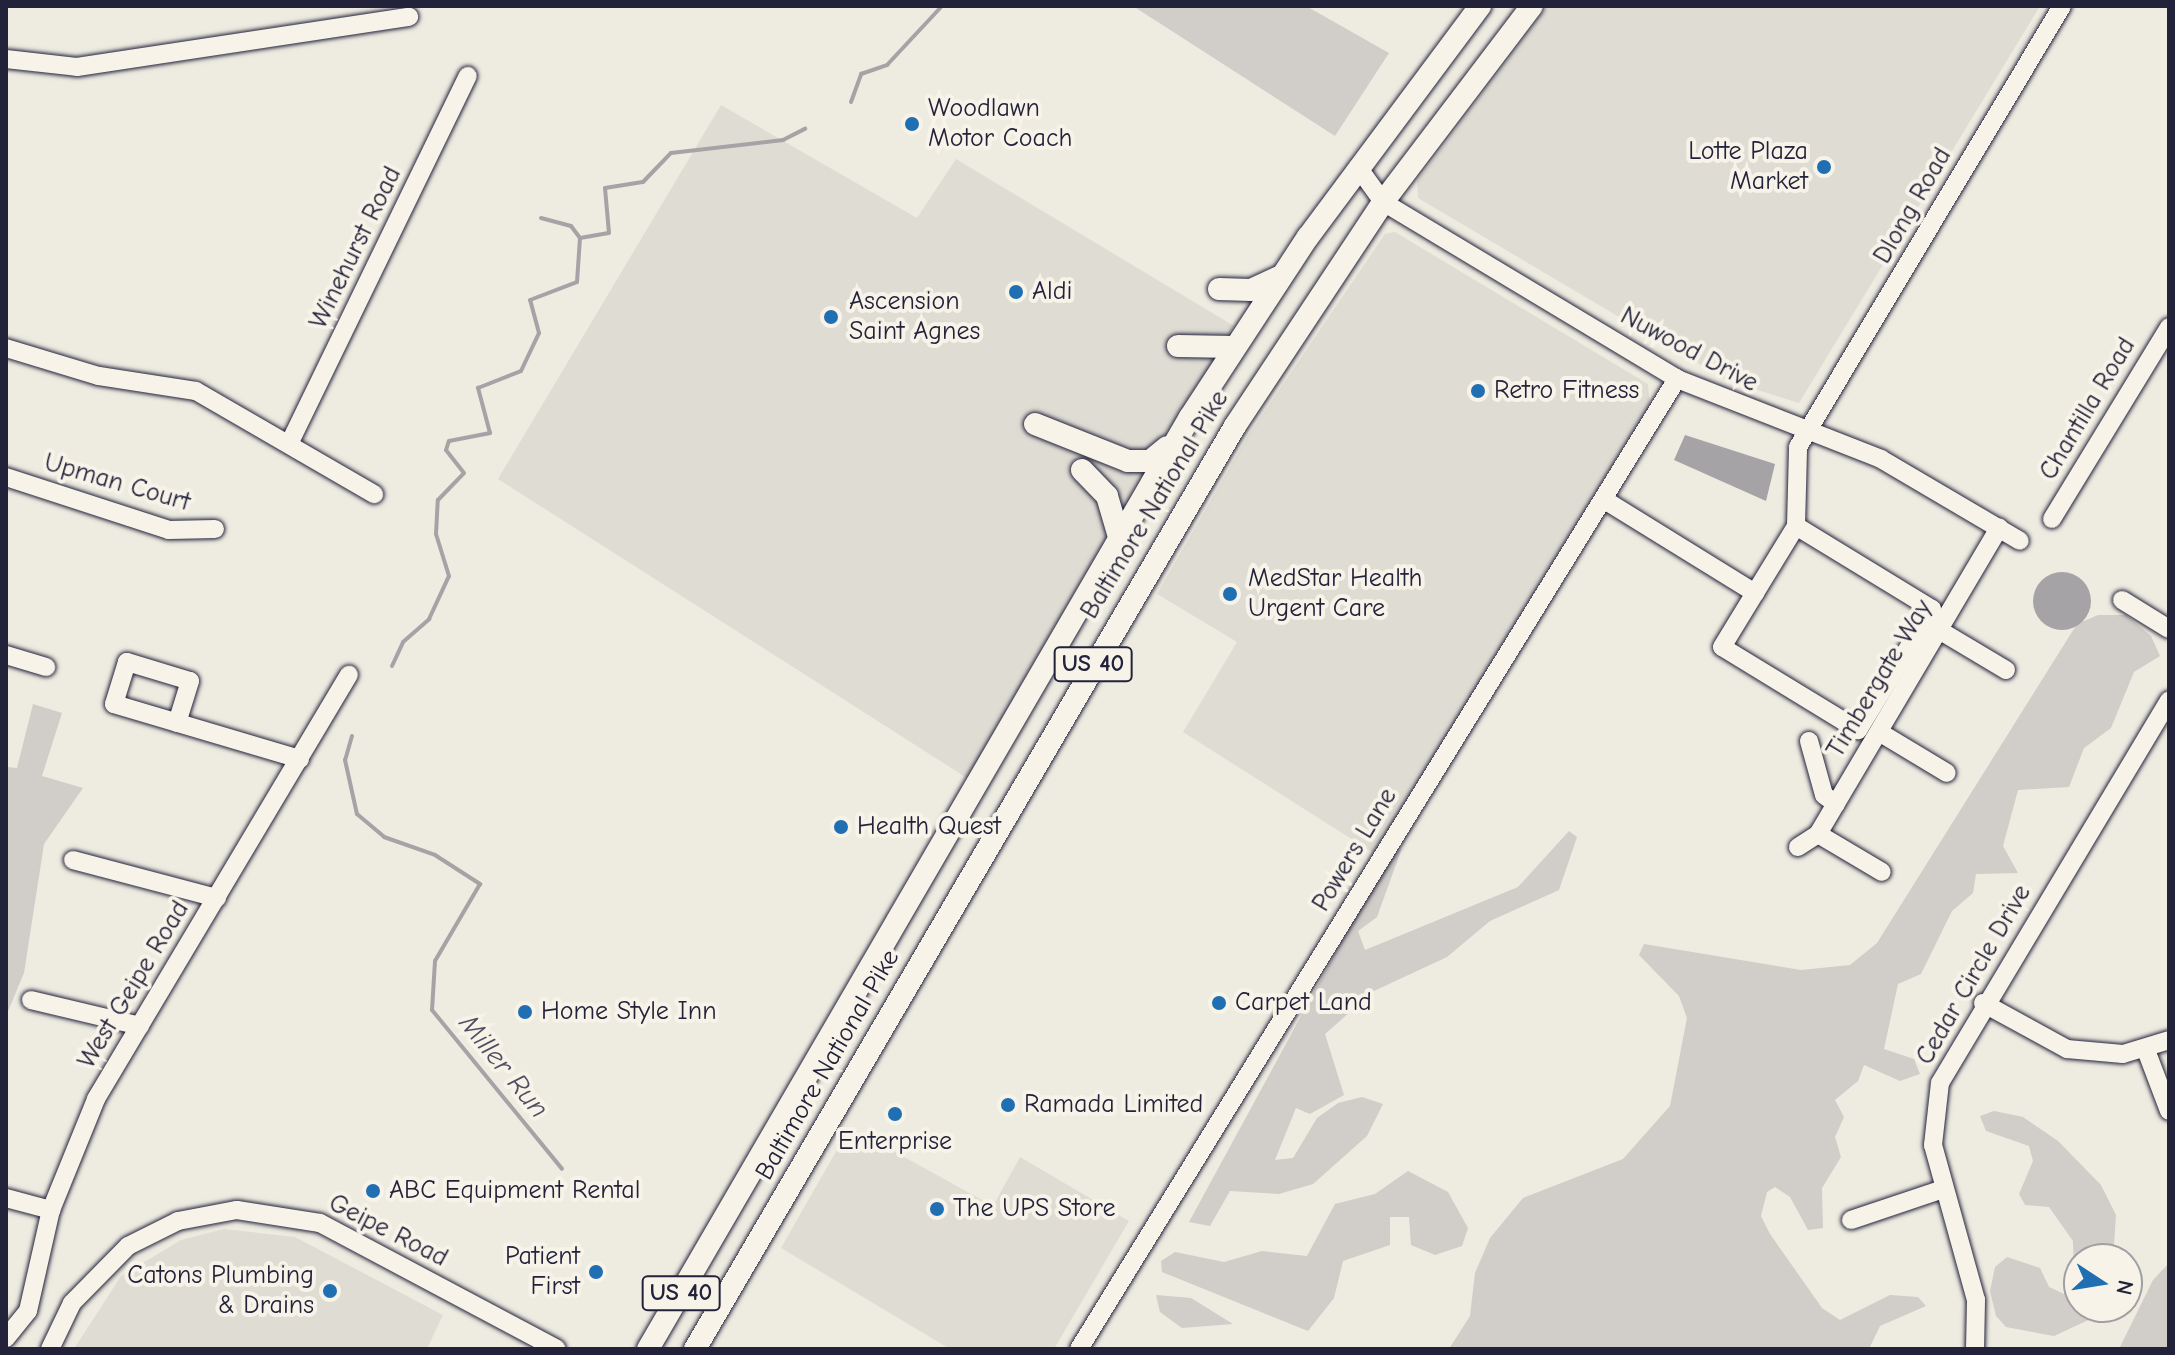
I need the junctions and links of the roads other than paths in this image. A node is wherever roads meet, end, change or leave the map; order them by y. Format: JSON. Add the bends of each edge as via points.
{"nodes":[{"id":1,"x":1480,"y":6,"type":"edge"},
{"id":2,"x":1532,"y":6,"type":"edge"},
{"id":3,"x":2062,"y":6,"type":"edge"},
{"id":4,"x":356,"y":14,"type":"edge"},
{"id":5,"x":409,"y":17,"type":"dead end"},
{"id":6,"x":6,"y":59,"type":"edge"},
{"id":7,"x":468,"y":76,"type":"dead end"},
{"id":8,"x":1358,"y":167,"type":"junction"},
{"id":9,"x":1383,"y":202,"type":"junction"},
{"id":10,"x":1282,"y":276,"type":"junction"},
{"id":11,"x":2169,"y":327,"type":"edge"},
{"id":12,"x":1240,"y":339,"type":"junction"},
{"id":13,"x":1178,"y":346,"type":"dead end"},
{"id":14,"x":6,"y":348,"type":"edge"},
{"id":15,"x":1677,"y":379,"type":"junction"},
{"id":16,"x":1190,"y":417,"type":"junction"},
{"id":17,"x":1035,"y":424,"type":"dead end"},
{"id":18,"x":1806,"y":431,"type":"junction"},
{"id":19,"x":290,"y":442,"type":"junction"},
{"id":20,"x":1082,"y":470,"type":"dead end"},
{"id":21,"x":6,"y":477,"type":"edge"},
{"id":22,"x":374,"y":494,"type":"dead end"},
{"id":23,"x":1603,"y":499,"type":"junction"},
{"id":24,"x":2052,"y":519,"type":"dead end"},
{"id":25,"x":1796,"y":526,"type":"junction"},
{"id":26,"x":1999,"y":528,"type":"junction"},
{"id":27,"x":215,"y":529,"type":"dead end"},
{"id":28,"x":1119,"y":537,"type":"junction"},
{"id":29,"x":2020,"y":541,"type":"dead end"},
{"id":30,"x":1755,"y":593,"type":"junction"},
{"id":31,"x":2122,"y":600,"type":"dead end"},
{"id":32,"x":2169,"y":629,"type":"edge"},
{"id":33,"x":1939,"y":630,"type":"junction"},
{"id":34,"x":6,"y":655,"type":"edge"},
{"id":35,"x":46,"y":667,"type":"dead end"},
{"id":36,"x":2006,"y":670,"type":"dead end"},
{"id":37,"x":349,"y":675,"type":"dead end"},
{"id":38,"x":2169,"y":700,"type":"edge"},
{"id":39,"x":177,"y":723,"type":"dead end"},
{"id":40,"x":1879,"y":732,"type":"junction"},
{"id":41,"x":1809,"y":741,"type":"dead end"},
{"id":42,"x":300,"y":759,"type":"junction"},
{"id":43,"x":1947,"y":773,"type":"dead end"},
{"id":44,"x":1836,"y":804,"type":"junction"},
{"id":45,"x":1818,"y":834,"type":"junction"},
{"id":46,"x":1798,"y":847,"type":"dead end"},
{"id":47,"x":73,"y":860,"type":"dead end"},
{"id":48,"x":1882,"y":872,"type":"dead end"},
{"id":49,"x":217,"y":898,"type":"junction"},
{"id":50,"x":31,"y":1000,"type":"dead end"},
{"id":51,"x":1983,"y":1003,"type":"junction"},
{"id":52,"x":140,"y":1026,"type":"junction"},
{"id":53,"x":2169,"y":1040,"type":"edge"},
{"id":54,"x":2146,"y":1050,"type":"junction"},
{"id":55,"x":2169,"y":1111,"type":"edge"},
{"id":56,"x":1943,"y":1189,"type":"junction"},
{"id":57,"x":6,"y":1198,"type":"edge"},
{"id":58,"x":51,"y":1210,"type":"junction"},
{"id":59,"x":1851,"y":1220,"type":"dead end"},
{"id":60,"x":6,"y":1338,"type":"edge"},
{"id":61,"x":50,"y":1349,"type":"edge"},
{"id":62,"x":557,"y":1349,"type":"edge"},
{"id":63,"x":648,"y":1349,"type":"edge"},
{"id":64,"x":695,"y":1349,"type":"edge"},
{"id":65,"x":1079,"y":1349,"type":"edge"},
{"id":66,"x":1975,"y":1349,"type":"edge"}],
"edges":[{"from":1,"to":8,"type":"main road","name":"Baltimore National Pike","number":"US 40"},
{"from":2,"to":9,"type":"main road","name":"Baltimore National Pike","number":"US 40"},
{"from":3,"to":18,"type":"street","name":"Dlong Road"},
{"from":4,"to":5,"type":"street"},
{"from":4,"to":6,"type":"street","via":[[77,67]]},
{"from":7,"to":19,"type":"street","name":"Winehurst Road"},
{"from":8,"to":9,"type":"street","name":"Nuwood Drive"},
{"from":8,"to":10,"type":"main road","name":"Baltimore National Pike","number":"US 40"},
{"from":9,"to":15,"type":"street","name":"Nuwood Drive"},
{"from":9,"to":64,"type":"main road","name":"Baltimore National Pike","number":"US 40","via":[[1177,519]]},
{"from":10,"to":12,"type":"main road","name":"Baltimore National Pike","number":"US 40"},
{"from":10,"to":12,"type":"main road","via":[[1251,290],[1219,289]]},
{"from":11,"to":24,"type":"street","name":"Chantilla Road"},
{"from":12,"to":13,"type":"main road"},
{"from":12,"to":16,"type":"main road","name":"Baltimore National Pike","number":"US 40"},
{"from":14,"to":19,"type":"street","via":[[99,376],[196,391]]},
{"from":15,"to":18,"type":"street","name":"Nuwood Drive"},
{"from":15,"to":23,"type":"street","name":"Powers Lane"},
{"from":16,"to":17,"type":"main road","via":[[1160,456],[1140,462]]},
{"from":16,"to":28,"type":"main road","name":"Baltimore National Pike","number":"US 40"},
{"from":18,"to":25,"type":"street","name":"Dlong Road","via":[[1795,464]]},
{"from":18,"to":26,"type":"street","name":"Nuwood Drive","via":[[1881,459]]},
{"from":19,"to":22,"type":"street"},
{"from":20,"to":28,"type":"main road","via":[[1107,496]]},
{"from":21,"to":27,"type":"street","name":"Upman Court","via":[[169,530]]},
{"from":23,"to":30,"type":"street"},
{"from":23,"to":65,"type":"street","name":"Powers Lane"},
{"from":25,"to":30,"type":"street"},
{"from":25,"to":30,"type":"street","via":[[1932,609],[1858,730],[1722,647]]},
{"from":26,"to":29,"type":"street","name":"Nuwood Drive"},
{"from":26,"to":33,"type":"street","name":"Timbergate Way"},
{"from":28,"to":63,"type":"main road","name":"Baltimore National Pike","number":"US 40"},
{"from":31,"to":32,"type":"street"},
{"from":33,"to":36,"type":"street"},
{"from":33,"to":40,"type":"street","name":"Timbergate Way"},
{"from":34,"to":35,"type":"street"},
{"from":37,"to":42,"type":"street","name":"West Geipe Road"},
{"from":38,"to":51,"type":"street","name":"Cedar Circle Drive"},
{"from":39,"to":42,"type":"street"},
{"from":40,"to":43,"type":"street"},
{"from":40,"to":44,"type":"street","name":"Timbergate Way"},
{"from":41,"to":44,"type":"street","via":[[1824,795]]},
{"from":42,"to":49,"type":"street","name":"West Geipe Road"},
{"from":44,"to":45,"type":"street","name":"Timbergate Way"},
{"from":45,"to":46,"type":"street","name":"Timbergate Way"},
{"from":45,"to":48,"type":"street"},
{"from":47,"to":49,"type":"street"},
{"from":49,"to":52,"type":"street","name":"West Geipe Road"},
{"from":50,"to":52,"type":"street"},
{"from":51,"to":54,"type":"street","via":[[2067,1049]]},
{"from":51,"to":56,"type":"street","name":"Cedar Circle Drive","via":[[1948,1063],[1935,1102],[1933,1145]]},
{"from":52,"to":58,"type":"street","name":"West Geipe Road","via":[[96,1099]]},
{"from":53,"to":54,"type":"street"},
{"from":54,"to":55,"type":"street"},
{"from":56,"to":59,"type":"street"},
{"from":56,"to":66,"type":"street","name":"Cedar Circle Drive","via":[[1976,1300]]},
{"from":57,"to":58,"type":"street"},
{"from":58,"to":60,"type":"street","name":"West Geipe Road","via":[[28,1311]]},
{"from":61,"to":62,"type":"street","name":"Geipe Road","via":[[72,1303],[128,1246],[178,1221],[237,1210],[320,1223]]}]}
